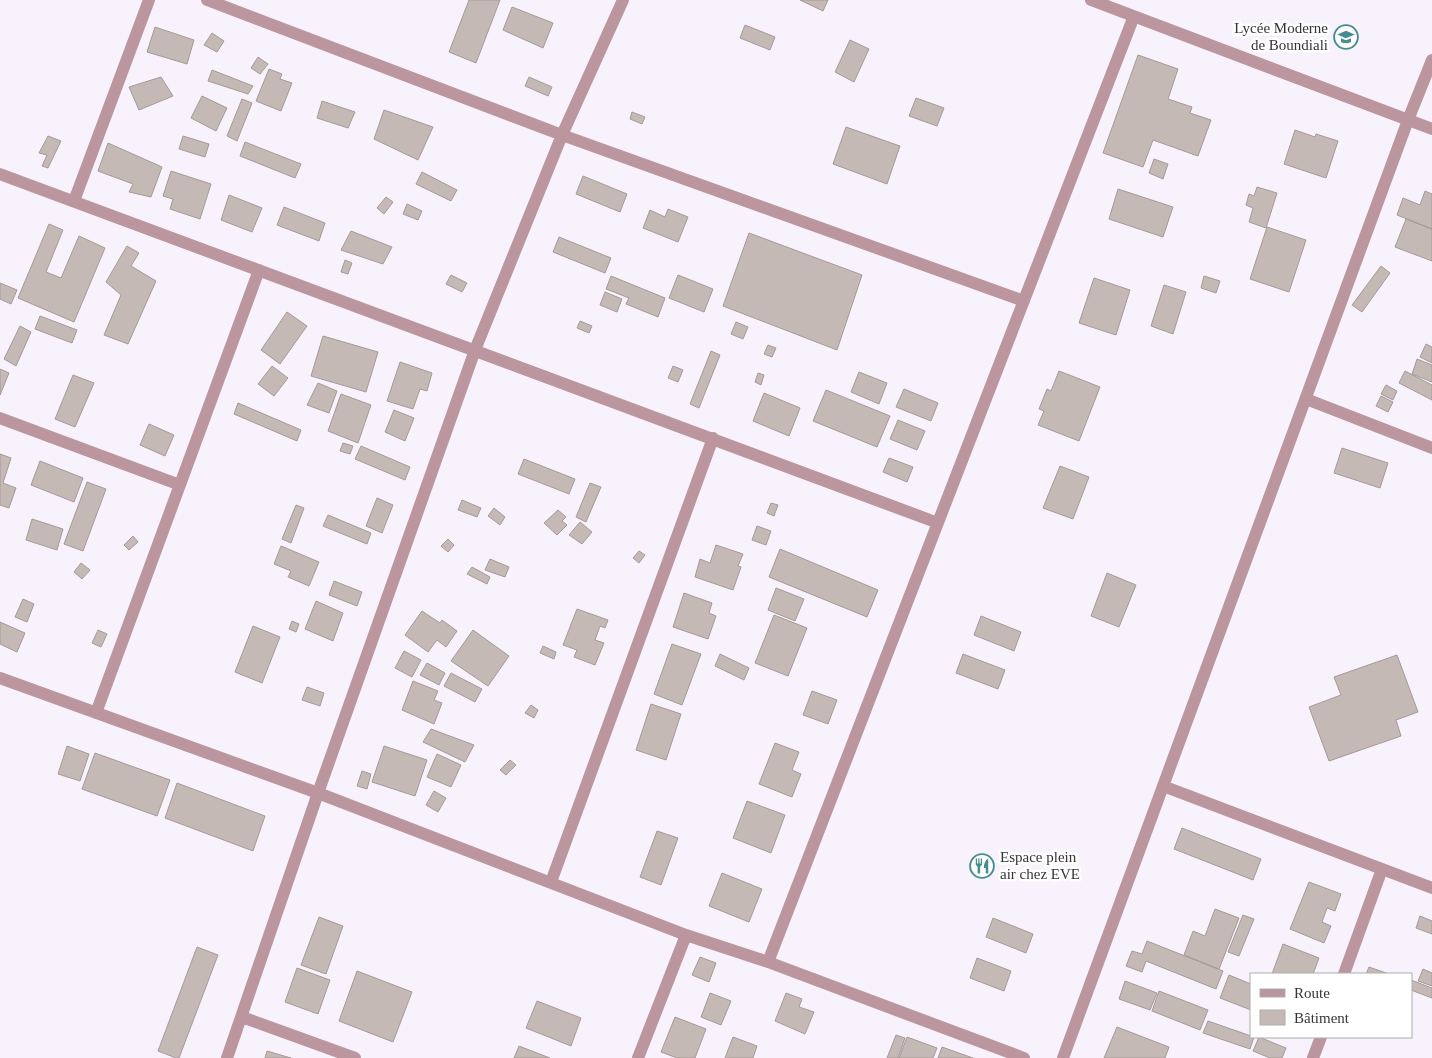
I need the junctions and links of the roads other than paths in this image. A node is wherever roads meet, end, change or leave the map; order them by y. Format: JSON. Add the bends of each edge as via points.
{"nodes":[{"id":1,"x":149,"y":0,"type":"edge"},
{"id":2,"x":207,"y":0,"type":"edge"},
{"id":3,"x":623,"y":0,"type":"edge"},
{"id":4,"x":1091,"y":0,"type":"edge"},
{"id":5,"x":1134,"y":16,"type":"junction"},
{"id":6,"x":1432,"y":60,"type":"edge"},
{"id":7,"x":1408,"y":120,"type":"junction"},
{"id":8,"x":1432,"y":129,"type":"edge"},
{"id":9,"x":562,"y":135,"type":"junction"},
{"id":10,"x":0,"y":174,"type":"edge"},
{"id":11,"x":74,"y":201,"type":"junction"},
{"id":12,"x":259,"y":270,"type":"junction"},
{"id":13,"x":1024,"y":301,"type":"junction"},
{"id":14,"x":476,"y":350,"type":"junction"},
{"id":15,"x":1306,"y":399,"type":"junction"},
{"id":16,"x":0,"y":418,"type":"edge"},
{"id":17,"x":713,"y":438,"type":"junction"},
{"id":18,"x":1432,"y":448,"type":"edge"},
{"id":19,"x":180,"y":485,"type":"junction"},
{"id":20,"x":938,"y":523,"type":"junction"},
{"id":21,"x":0,"y":678,"type":"edge"},
{"id":22,"x":96,"y":713,"type":"junction"},
{"id":23,"x":1163,"y":786,"type":"junction"},
{"id":24,"x":318,"y":793,"type":"junction"},
{"id":25,"x":1382,"y":869,"type":"junction"},
{"id":26,"x":551,"y":882,"type":"junction"},
{"id":27,"x":1432,"y":888,"type":"edge"},
{"id":28,"x":686,"y":935,"type":"junction"},
{"id":29,"x":768,"y":962,"type":"junction"},
{"id":30,"x":1344,"y":973,"type":"edge"},
{"id":31,"x":242,"y":1018,"type":"junction"},
{"id":32,"x":1321,"y":1038,"type":"edge"},
{"id":33,"x":227,"y":1058,"type":"edge"},
{"id":34,"x":354,"y":1058,"type":"edge"},
{"id":35,"x":638,"y":1058,"type":"edge"},
{"id":36,"x":1024,"y":1058,"type":"edge"},
{"id":37,"x":1063,"y":1058,"type":"edge"},
{"id":38,"x":1313,"y":1058,"type":"edge"}],
"edges":[{"from":1,"to":11,"type":"street"},
{"from":2,"to":9,"type":"street"},
{"from":3,"to":9,"type":"street"},
{"from":4,"to":5,"type":"street"},
{"from":5,"to":7,"type":"street"},
{"from":5,"to":13,"type":"street"},
{"from":6,"to":7,"type":"street"},
{"from":7,"to":8,"type":"street"},
{"from":7,"to":15,"type":"street"},
{"from":9,"to":13,"type":"street"},
{"from":9,"to":14,"type":"street"},
{"from":10,"to":11,"type":"street"},
{"from":11,"to":12,"type":"street"},
{"from":12,"to":14,"type":"street"},
{"from":12,"to":19,"type":"street"},
{"from":13,"to":20,"type":"street"},
{"from":14,"to":17,"type":"street"},
{"from":14,"to":24,"type":"street"},
{"from":15,"to":18,"type":"street"},
{"from":15,"to":23,"type":"street"},
{"from":16,"to":19,"type":"street"},
{"from":17,"to":20,"type":"street"},
{"from":17,"to":26,"type":"street"},
{"from":19,"to":22,"type":"street"},
{"from":20,"to":29,"type":"street"},
{"from":21,"to":22,"type":"street"},
{"from":22,"to":24,"type":"street"},
{"from":23,"to":25,"type":"street"},
{"from":23,"to":37,"type":"street"},
{"from":24,"to":26,"type":"street"},
{"from":24,"to":31,"type":"street"},
{"from":25,"to":27,"type":"street"},
{"from":25,"to":30,"type":"street"},
{"from":26,"to":28,"type":"street"},
{"from":28,"to":29,"type":"street"},
{"from":28,"to":35,"type":"street"},
{"from":29,"to":36,"type":"street"},
{"from":31,"to":33,"type":"street"},
{"from":31,"to":34,"type":"street"},
{"from":32,"to":38,"type":"street"}]}
